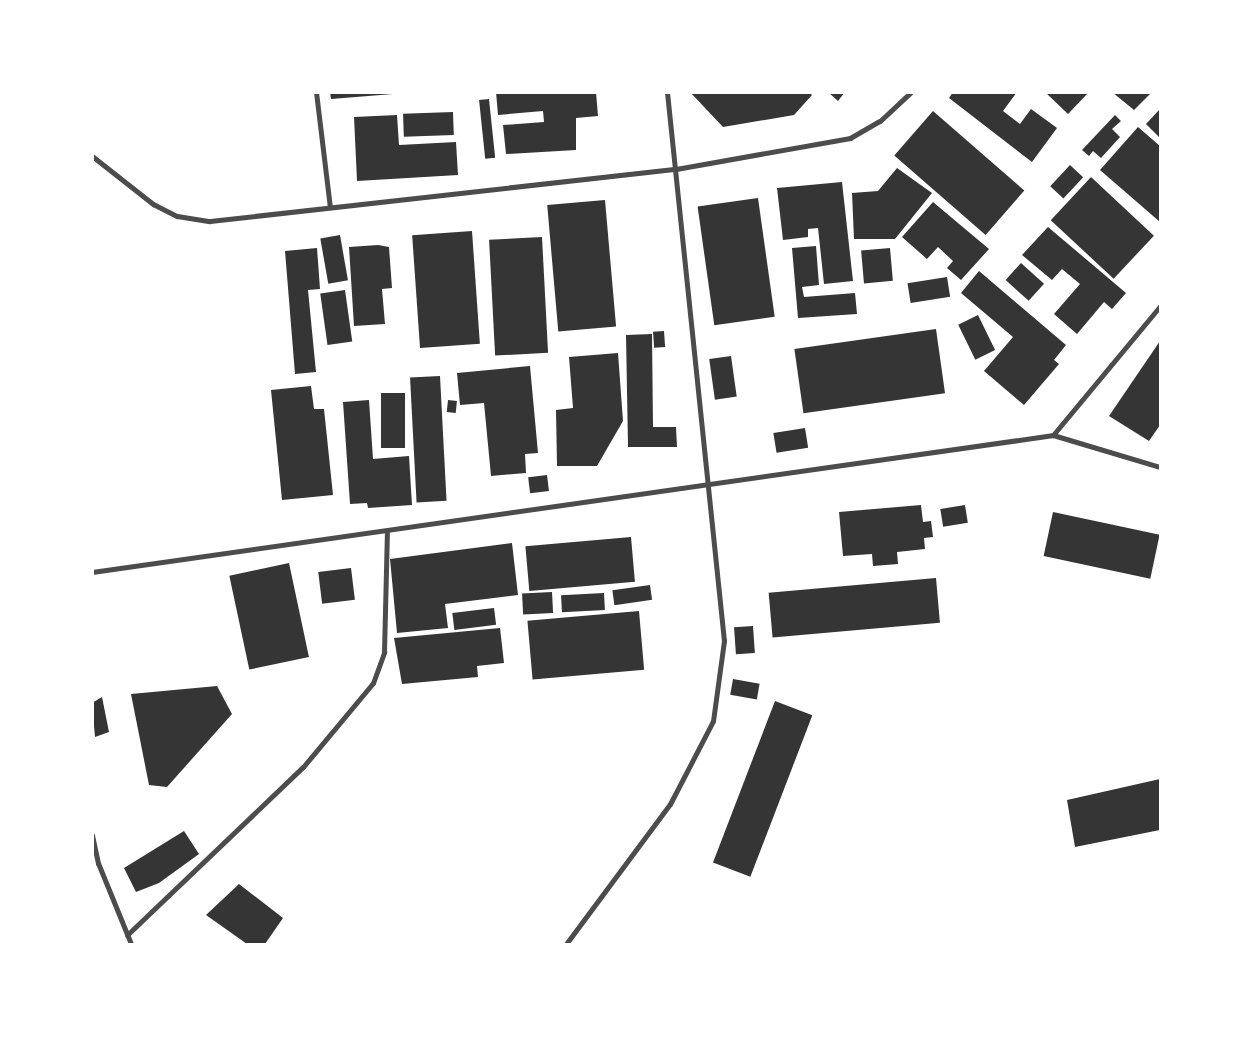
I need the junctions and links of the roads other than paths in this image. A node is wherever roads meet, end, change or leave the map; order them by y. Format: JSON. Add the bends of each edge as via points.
{"nodes":[{"id":1,"x":316,"y":92,"type":"edge"},
{"id":2,"x":667,"y":92,"type":"edge"},
{"id":3,"x":911,"y":92,"type":"edge"},
{"id":4,"x":92,"y":156,"type":"edge"},
{"id":5,"x":676,"y":169,"type":"junction"},
{"id":6,"x":330,"y":207,"type":"junction"},
{"id":7,"x":1160,"y":306,"type":"edge"},
{"id":8,"x":1052,"y":435,"type":"junction"},
{"id":9,"x":1160,"y":467,"type":"edge"},
{"id":10,"x":709,"y":484,"type":"junction"},
{"id":11,"x":387,"y":533,"type":"junction"},
{"id":12,"x":92,"y":572,"type":"edge"},
{"id":13,"x":92,"y":835,"type":"edge"},
{"id":14,"x":98,"y":863,"type":"junction"},
{"id":15,"x":92,"y":866,"type":"edge"},
{"id":16,"x":127,"y":935,"type":"junction"},
{"id":17,"x":131,"y":944,"type":"edge"},
{"id":18,"x":566,"y":944,"type":"edge"}],
"edges":[{"from":1,"to":6,"type":"street"},
{"from":2,"to":5,"type":"street"},
{"from":3,"to":5,"type":"street","via":[[880,121],[850,138]]},
{"from":4,"to":6,"type":"street","via":[[153,204],[177,216],[210,221]]},
{"from":5,"to":6,"type":"street"},
{"from":5,"to":10,"type":"street"},
{"from":7,"to":8,"type":"street"},
{"from":8,"to":9,"type":"street"},
{"from":8,"to":10,"type":"street"},
{"from":10,"to":11,"type":"street"},
{"from":10,"to":18,"type":"street","via":[[724,641],[713,721],[670,804]]},
{"from":11,"to":12,"type":"street"},
{"from":11,"to":16,"type":"street","via":[[384,652],[373,683],[303,767]]},
{"from":13,"to":14,"type":"street"},
{"from":14,"to":15,"type":"street"},
{"from":14,"to":16,"type":"street"},
{"from":16,"to":17,"type":"street"}]}
